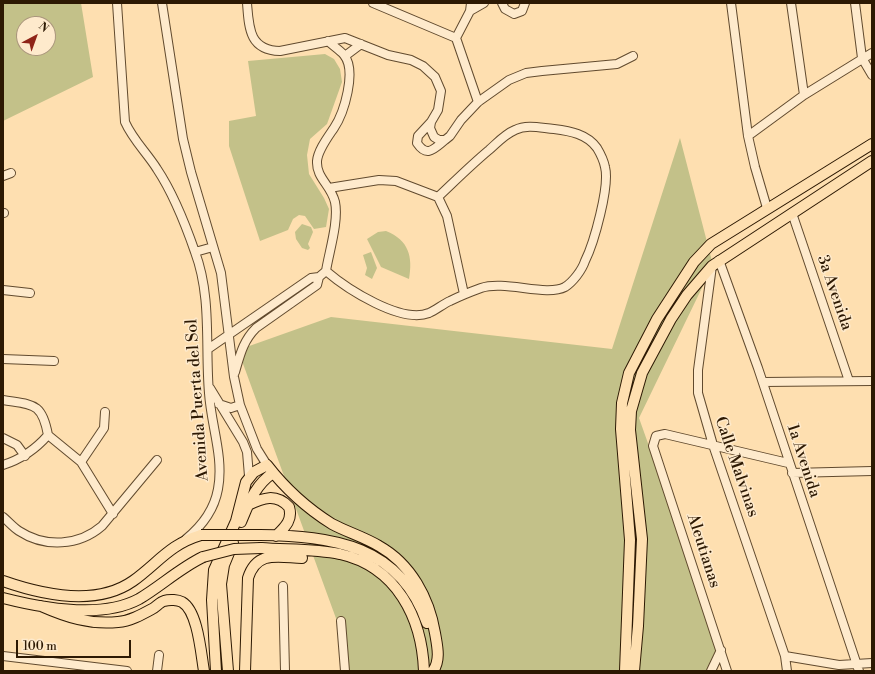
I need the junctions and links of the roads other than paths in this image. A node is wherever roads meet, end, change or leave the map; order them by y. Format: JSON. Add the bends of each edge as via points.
{"nodes":[{"id":1,"x":117,"y":3,"type":"edge"},
{"id":2,"x":162,"y":3,"type":"edge"},
{"id":3,"x":247,"y":3,"type":"edge"},
{"id":4,"x":373,"y":3,"type":"edge"},
{"id":5,"x":484,"y":3,"type":"edge"},
{"id":6,"x":502,"y":3,"type":"edge"},
{"id":7,"x":526,"y":3,"type":"edge"},
{"id":8,"x":731,"y":3,"type":"edge"},
{"id":9,"x":791,"y":3,"type":"edge"},
{"id":10,"x":855,"y":3,"type":"edge"},
{"id":11,"x":470,"y":7,"type":"edge"},
{"id":12,"x":456,"y":38,"type":"junction"},
{"id":13,"x":328,"y":42,"type":"junction"},
{"id":14,"x":361,"y":44,"type":"junction"},
{"id":15,"x":872,"y":53,"type":"edge"},
{"id":16,"x":345,"y":56,"type":"junction"},
{"id":17,"x":634,"y":56,"type":"dead end"},
{"id":18,"x":862,"y":58,"type":"junction"},
{"id":19,"x":872,"y":75,"type":"edge"},
{"id":20,"x":804,"y":95,"type":"junction"},
{"id":21,"x":478,"y":102,"type":"junction"},
{"id":22,"x":431,"y":122,"type":"junction"},
{"id":23,"x":748,"y":136,"type":"junction"},
{"id":24,"x":872,"y":137,"type":"edge"},
{"id":25,"x":445,"y":140,"type":"junction"},
{"id":26,"x":872,"y":144,"type":"edge"},
{"id":27,"x":856,"y":153,"type":"junction"},
{"id":28,"x":871,"y":164,"type":"edge"},
{"id":29,"x":329,"y":188,"type":"junction"},
{"id":30,"x":438,"y":197,"type":"junction"},
{"id":31,"x":767,"y":208,"type":"junction"},
{"id":32,"x":792,"y":214,"type":"junction"},
{"id":33,"x":213,"y":247,"type":"junction"},
{"id":34,"x":195,"y":252,"type":"junction"},
{"id":35,"x":716,"y":263,"type":"junction"},
{"id":36,"x":323,"y":274,"type":"junction"},
{"id":37,"x":3,"y":290,"type":"edge"},
{"id":38,"x":30,"y":293,"type":"dead end"},
{"id":39,"x":464,"y":294,"type":"junction"},
{"id":40,"x":227,"y":314,"type":"junction"},
{"id":41,"x":248,"y":322,"type":"junction"},
{"id":42,"x":229,"y":334,"type":"junction"},
{"id":43,"x":208,"y":349,"type":"junction"},
{"id":44,"x":3,"y":359,"type":"edge"},
{"id":45,"x":54,"y":362,"type":"dead end"},
{"id":46,"x":234,"y":377,"type":"junction"},
{"id":47,"x":849,"y":381,"type":"junction"},
{"id":48,"x":872,"y":381,"type":"edge"},
{"id":49,"x":763,"y":382,"type":"junction"},
{"id":50,"x":209,"y":386,"type":"junction"},
{"id":51,"x":3,"y":400,"type":"edge"},
{"id":52,"x":219,"y":404,"type":"junction"},
{"id":53,"x":240,"y":405,"type":"junction"},
{"id":54,"x":105,"y":412,"type":"dead end"},
{"id":55,"x":48,"y":435,"type":"junction"},
{"id":56,"x":3,"y":438,"type":"edge"},
{"id":57,"x":713,"y":445,"type":"junction"},
{"id":58,"x":25,"y":456,"type":"junction"},
{"id":59,"x":157,"y":460,"type":"dead end"},
{"id":60,"x":81,"y":462,"type":"junction"},
{"id":61,"x":788,"y":462,"type":"junction"},
{"id":62,"x":3,"y":465,"type":"edge"},
{"id":63,"x":270,"y":469,"type":"junction"},
{"id":64,"x":872,"y":471,"type":"edge"},
{"id":65,"x":792,"y":473,"type":"junction"},
{"id":66,"x":249,"y":476,"type":"junction"},
{"id":67,"x":248,"y":505,"type":"junction"},
{"id":68,"x":114,"y":514,"type":"junction"},
{"id":69,"x":3,"y":516,"type":"edge"},
{"id":70,"x":276,"y":536,"type":"junction"},
{"id":71,"x":185,"y":540,"type":"junction"},
{"id":72,"x":342,"y":555,"type":"junction"},
{"id":73,"x":3,"y":576,"type":"edge"},
{"id":74,"x":3,"y":581,"type":"edge"},
{"id":75,"x":15,"y":585,"type":"junction"},
{"id":76,"x":283,"y":586,"type":"dead end"},
{"id":77,"x":3,"y":598,"type":"edge"},
{"id":78,"x":41,"y":606,"type":"junction"},
{"id":79,"x":341,"y":621,"type":"dead end"},
{"id":80,"x":721,"y":650,"type":"junction"},
{"id":81,"x":159,"y":655,"type":"dead end"},
{"id":82,"x":3,"y":656,"type":"edge"},
{"id":83,"x":785,"y":656,"type":"junction"},
{"id":84,"x":872,"y":663,"type":"edge"},
{"id":85,"x":858,"y":668,"type":"edge"},
{"id":86,"x":127,"y":671,"type":"edge"},
{"id":87,"x":157,"y":671,"type":"edge"},
{"id":88,"x":204,"y":671,"type":"edge"},
{"id":89,"x":216,"y":671,"type":"edge"},
{"id":90,"x":228,"y":671,"type":"edge"},
{"id":91,"x":245,"y":671,"type":"edge"},
{"id":92,"x":285,"y":671,"type":"edge"},
{"id":93,"x":345,"y":671,"type":"edge"},
{"id":94,"x":424,"y":671,"type":"edge"},
{"id":95,"x":433,"y":671,"type":"edge"},
{"id":96,"x":625,"y":671,"type":"edge"},
{"id":97,"x":634,"y":671,"type":"edge"},
{"id":98,"x":712,"y":671,"type":"edge"},
{"id":99,"x":727,"y":671,"type":"edge"},
{"id":100,"x":787,"y":671,"type":"edge"}],
"edges":[{"from":1,"to":34,"type":"street","name":"Avenida Puerta del Sol","via":[[125,122],[166,184]]},
{"from":2,"to":33,"type":"street","via":[[183,139]]},
{"from":3,"to":13,"type":"street","via":[[253,38],[260,47],[280,51]]},
{"from":4,"to":12,"type":"street"},
{"from":5,"to":11,"type":"street"},
{"from":6,"to":7,"type":"street","via":[[505,9],[514,14],[522,11]]},
{"from":8,"to":23,"type":"street"},
{"from":9,"to":20,"type":"street"},
{"from":10,"to":18,"type":"street"},
{"from":11,"to":12,"type":"street"},
{"from":12,"to":21,"type":"street"},
{"from":13,"to":14,"type":"street","via":[[335,38],[345,38]]},
{"from":13,"to":16,"type":"street"},
{"from":14,"to":16,"type":"street"},
{"from":14,"to":22,"type":"street","via":[[388,55],[411,60],[423,66],[435,77],[441,91],[438,110]]},
{"from":15,"to":18,"type":"street"},
{"from":16,"to":29,"type":"street","via":[[350,69],[350,82],[344,104],[336,126],[317,158],[317,169]]},
{"from":17,"to":21,"type":"street","via":[[612,65],[526,73],[509,80]]},
{"from":18,"to":19,"type":"street"},
{"from":18,"to":20,"type":"street"},
{"from":20,"to":23,"type":"street"},
{"from":21,"to":25,"type":"street"},
{"from":22,"to":25,"type":"street","via":[[431,133],[434,137]]},
{"from":22,"to":25,"type":"street","via":[[418,136],[417,143],[422,150],[433,150]]},
{"from":23,"to":31,"type":"street","via":[[754,167]]},
{"from":24,"to":27,"type":"street"},
{"from":26,"to":27,"type":"main road"},
{"from":27,"to":31,"type":"main road"},
{"from":28,"to":32,"type":"main road"},
{"from":29,"to":30,"type":"street","via":[[379,180],[396,181]]},
{"from":29,"to":36,"type":"street","via":[[335,202],[335,218]]},
{"from":30,"to":39,"type":"street","via":[[447,216]]},
{"from":30,"to":39,"type":"street","via":[[508,134],[529,126],[572,131],[586,138],[597,148],[605,168],[604,191],[591,248],[574,279],[564,287],[552,290],[510,286],[484,287]]},
{"from":31,"to":96,"type":"main road","via":[[710,244],[694,262],[657,318],[629,374],[622,403],[620,429],[630,540]]},
{"from":32,"to":35,"type":"main road"},
{"from":32,"to":47,"type":"street","name":"3a Avenida"},
{"from":33,"to":34,"type":"street"},
{"from":33,"to":40,"type":"street","via":[[221,273]]},
{"from":34,"to":43,"type":"street","name":"Avenida Puerta del Sol","via":[[204,289]]},
{"from":35,"to":49,"type":"street","name":"1a Avenida"},
{"from":35,"to":57,"type":"street","name":"Calle Malvinas","via":[[698,370],[698,393]]},
{"from":35,"to":97,"type":"main road","via":[[686,295],[663,332],[642,373],[632,411],[630,430],[642,539]]},
{"from":36,"to":39,"type":"street","via":[[376,303],[413,316],[428,313]]},
{"from":36,"to":41,"type":"street","via":[[311,278]]},
{"from":36,"to":46,"type":"street","via":[[317,285],[250,334],[241,351]]},
{"from":37,"to":38,"type":"street"},
{"from":40,"to":41,"type":"street","via":[[235,322]]},
{"from":40,"to":42,"type":"street"},
{"from":41,"to":42,"type":"street"},
{"from":42,"to":43,"type":"street"},
{"from":42,"to":46,"type":"street"},
{"from":43,"to":50,"type":"street","name":"Avenida Puerta del Sol"},
{"from":44,"to":45,"type":"street"},
{"from":46,"to":53,"type":"street"},
{"from":47,"to":48,"type":"street"},
{"from":47,"to":49,"type":"street"},
{"from":49,"to":61,"type":"street","name":"1a Avenida"},
{"from":50,"to":52,"type":"street"},
{"from":50,"to":71,"type":"street","name":"Avenida Puerta del Sol","via":[[217,440],[218,489],[208,516]]},
{"from":51,"to":55,"type":"street","via":[[39,410],[45,418]]},
{"from":52,"to":53,"type":"street","via":[[231,408]]},
{"from":52,"to":66,"type":"street","via":[[243,442],[247,452]]},
{"from":53,"to":63,"type":"street","via":[[257,449]]},
{"from":54,"to":60,"type":"street","via":[[104,428]]},
{"from":55,"to":58,"type":"street","via":[[35,450]]},
{"from":55,"to":60,"type":"street"},
{"from":56,"to":58,"type":"street","via":[[17,445]]},
{"from":57,"to":61,"type":"street"},
{"from":57,"to":80,"type":"street","name":"Aleutianas","via":[[665,434],[656,436],[653,446]]},
{"from":57,"to":83,"type":"street","name":"Calle Malvinas"},
{"from":58,"to":62,"type":"street"},
{"from":59,"to":68,"type":"street"},
{"from":60,"to":68,"type":"street"},
{"from":61,"to":65,"type":"street","name":"1a Avenida"},
{"from":63,"to":66,"type":"main road"},
{"from":63,"to":67,"type":"main road"},
{"from":63,"to":95,"type":"main road","via":[[289,490],[317,514],[380,546],[401,562],[414,578],[433,618],[438,655]]},
{"from":64,"to":65,"type":"street"},
{"from":65,"to":85,"type":"street","name":"1a Avenida"},
{"from":66,"to":89,"type":"main road","via":[[236,521],[218,559],[212,582]]},
{"from":67,"to":70,"type":"main road","via":[[260,499],[273,498],[279,499],[289,507],[290,518]]},
{"from":67,"to":90,"type":"main road","via":[[224,565],[221,584]]},
{"from":68,"to":69,"type":"street","via":[[94,533],[77,540],[59,543],[44,542],[28,536]]},
{"from":70,"to":71,"type":"main road","bridge":true,"via":[[201,536]]},
{"from":70,"to":95,"type":"main road","via":[[348,545],[382,561],[398,575],[422,609],[428,626]]},
{"from":71,"to":75,"type":"main road","via":[[134,580],[107,593],[62,595]]},
{"from":72,"to":78,"type":"main road","bridge":true,"via":[[261,548],[234,549],[203,557],[123,606],[96,610]]},
{"from":72,"to":91,"type":"main road","via":[[317,558],[267,557],[255,564],[248,578]]},
{"from":72,"to":94,"type":"main road","via":[[361,561],[376,571],[404,598],[413,612],[418,628]]},
{"from":73,"to":75,"type":"street"},
{"from":74,"to":75,"type":"main road"},
{"from":76,"to":92,"type":"street"},
{"from":77,"to":78,"type":"main road"},
{"from":78,"to":88,"type":"main road","via":[[64,617],[90,622],[118,622],[136,618],[164,601],[182,602],[189,609],[195,622]]},
{"from":79,"to":93,"type":"street"},
{"from":80,"to":98,"type":"street"},
{"from":80,"to":99,"type":"street","name":"Aleutianas"},
{"from":81,"to":87,"type":"street"},
{"from":82,"to":86,"type":"street"},
{"from":83,"to":85,"type":"street"},
{"from":83,"to":100,"type":"street","name":"Calle Malvinas"},
{"from":84,"to":85,"type":"street"}]}
